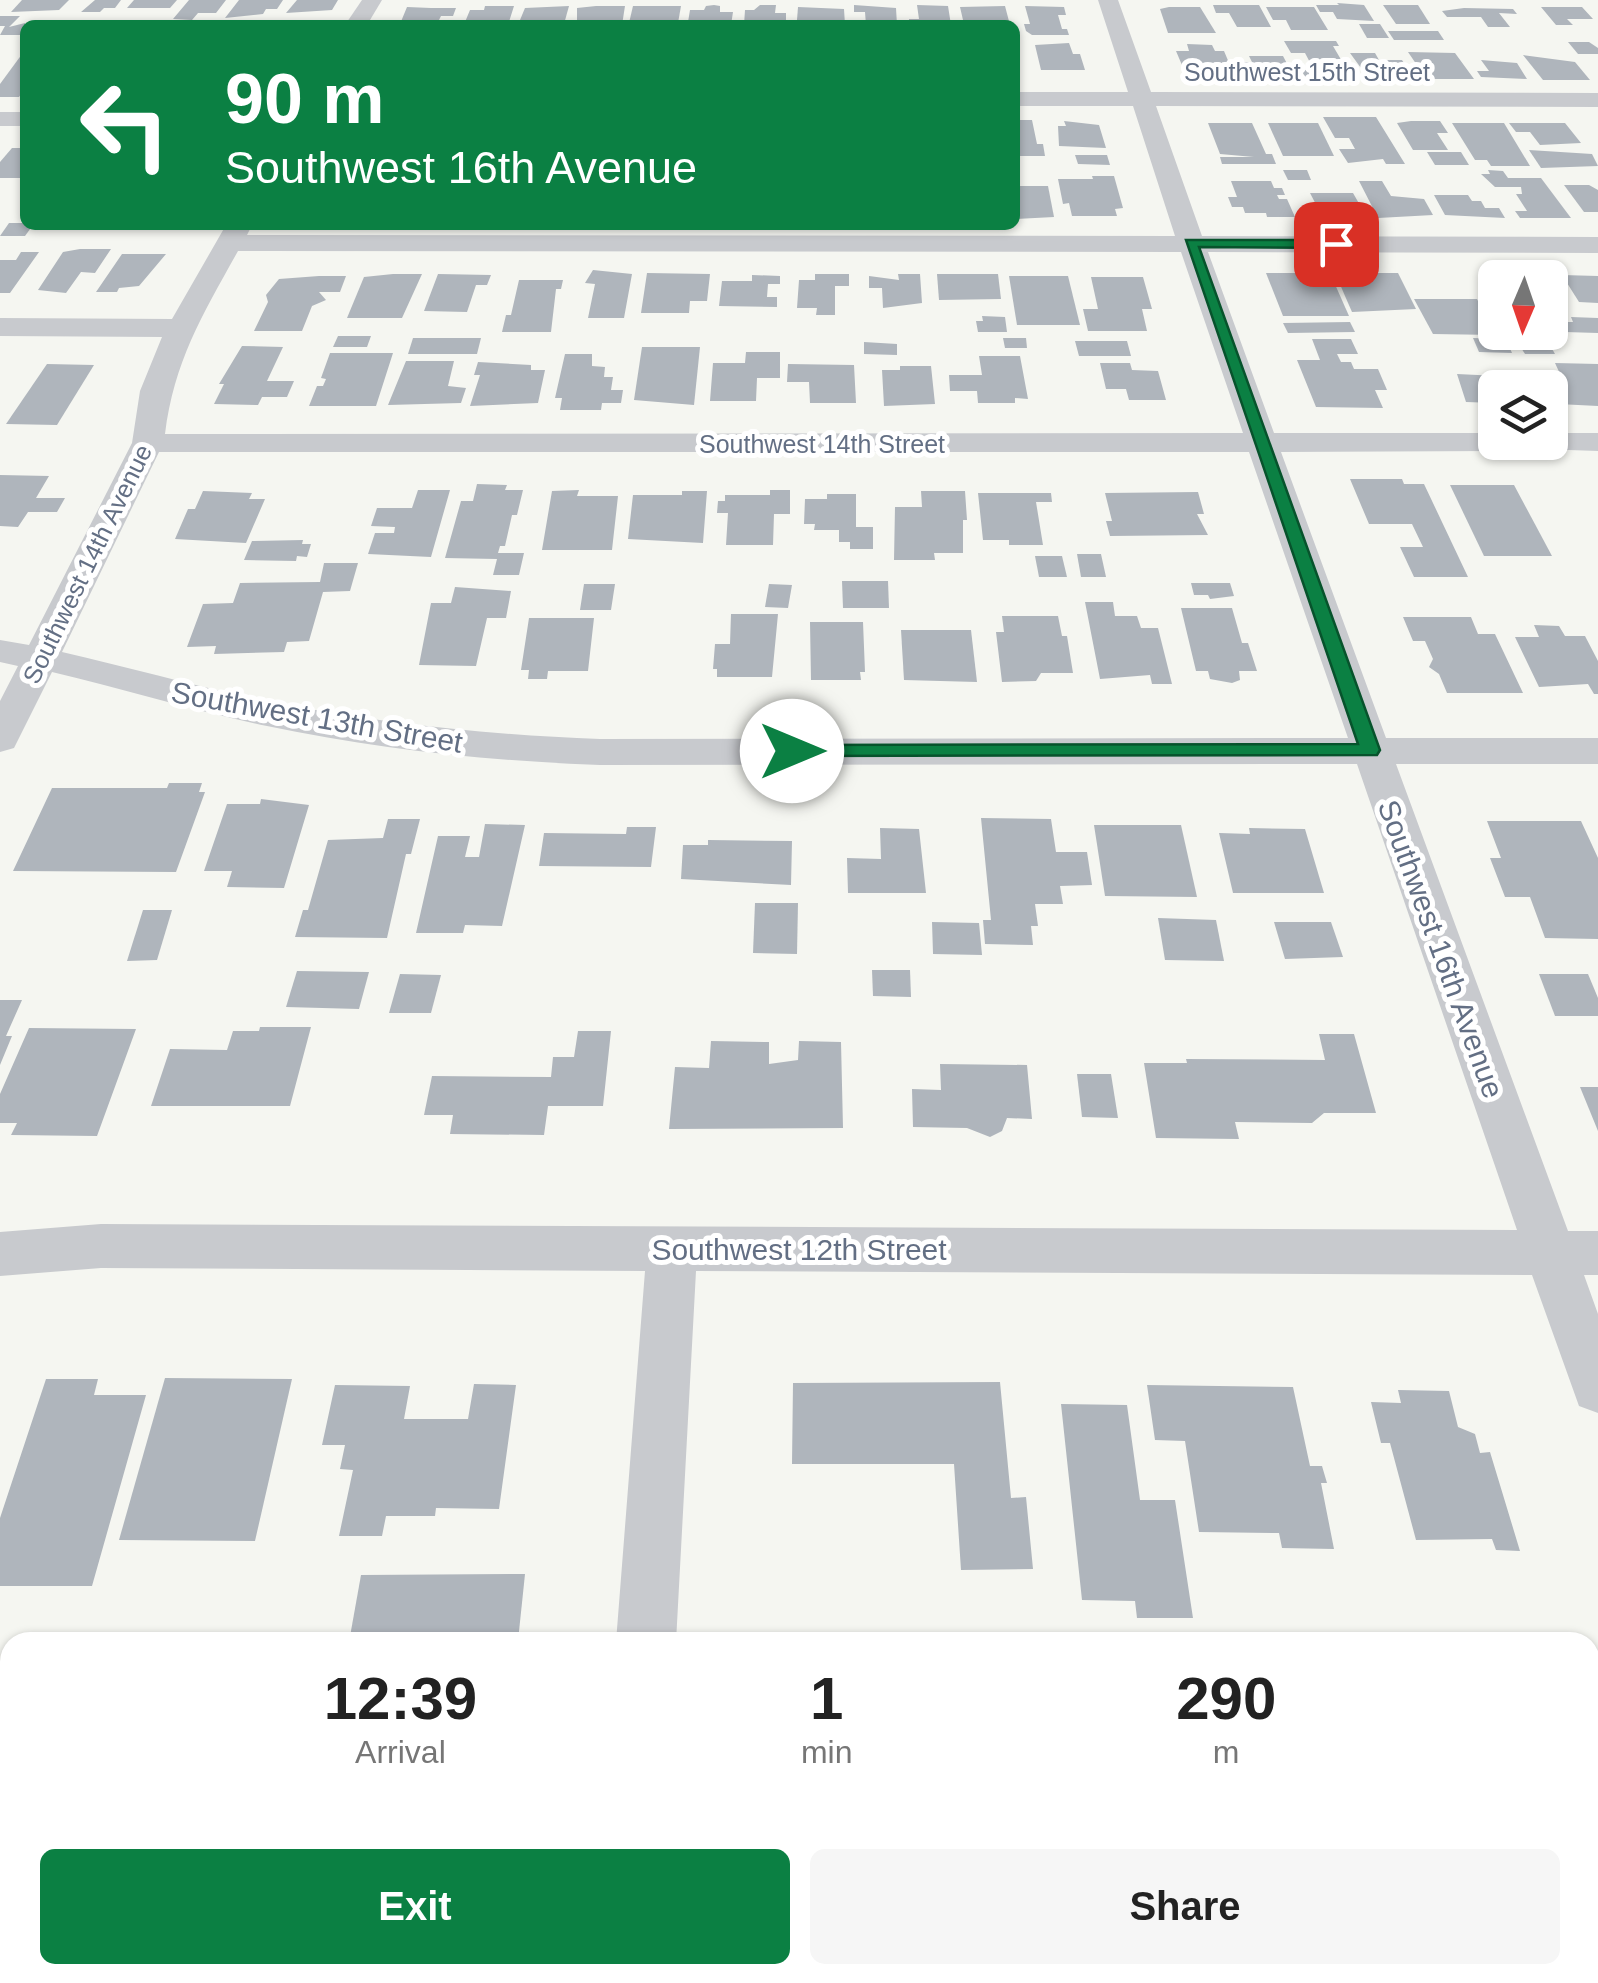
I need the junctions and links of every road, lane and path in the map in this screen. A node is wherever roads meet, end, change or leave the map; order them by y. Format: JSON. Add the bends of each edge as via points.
{"nodes":[{"id":1,"x":1108,"y":0,"type":"edge"},
{"id":2,"x":1020,"y":99,"type":"edge"},
{"id":3,"x":1143,"y":99,"type":"junction"},
{"id":4,"x":1598,"y":100,"type":"edge"},
{"id":5,"x":234,"y":234,"type":"edge"},
{"id":6,"x":1191,"y":243,"type":"junction"},
{"id":7,"x":1598,"y":244,"type":"edge"},
{"id":8,"x":0,"y":328,"type":"edge"},
{"id":9,"x":180,"y":328,"type":"junction"},
{"id":10,"x":1263,"y":442,"type":"junction"},
{"id":11,"x":1478,"y":442,"type":"edge"},
{"id":12,"x":1568,"y":442,"type":"edge"},
{"id":13,"x":1598,"y":442,"type":"edge"},
{"id":14,"x":148,"y":443,"type":"junction"},
{"id":15,"x":0,"y":651,"type":"edge"},
{"id":16,"x":41,"y":657,"type":"junction"},
{"id":17,"x":0,"y":739,"type":"edge"},
{"id":18,"x":1370,"y":750,"type":"junction"},
{"id":19,"x":1598,"y":750,"type":"edge"},
{"id":20,"x":672,"y":1248,"type":"junction"},
{"id":21,"x":0,"y":1254,"type":"edge"},
{"id":22,"x":1574,"y":1254,"type":"edge"},
{"id":23,"x":1598,"y":1388,"type":"edge"},
{"id":24,"x":647,"y":1632,"type":"edge"}],
"edges":[{"from":1,"to":3,"type":"street","name":"Southwest 16th Avenue"},
{"from":2,"to":3,"type":"street","name":"Southwest 15th Street"},
{"from":3,"to":4,"type":"street","name":"Southwest 15th Street"},
{"from":3,"to":6,"type":"street","name":"Southwest 16th Avenue"},
{"from":5,"to":6,"type":"street"},
{"from":5,"to":9,"type":"street","name":"Southwest 14th Avenue"},
{"from":6,"to":7,"type":"street"},
{"from":6,"to":10,"type":"street","name":"Southwest 16th Avenue"},
{"from":8,"to":9,"type":"street"},
{"from":9,"to":14,"type":"street","name":"Southwest 14th Avenue","via":[[160,373]]},
{"from":10,"to":11,"type":"street","name":"Southwest 14th Street"},
{"from":10,"to":14,"type":"street","name":"Southwest 14th Street"},
{"from":10,"to":18,"type":"street","name":"Southwest 16th Avenue"},
{"from":12,"to":13,"type":"street"},
{"from":14,"to":16,"type":"street","name":"Southwest 14th Avenue"},
{"from":15,"to":16,"type":"street","name":"Southwest 13th Street"},
{"from":16,"to":17,"type":"street","name":"Southwest 14th Avenue"},
{"from":16,"to":18,"type":"street","name":"Southwest 13th Street","via":[[281,716],[464,746],[600,752]]},
{"from":18,"to":19,"type":"street","name":"Southwest 13th Street"},
{"from":18,"to":22,"type":"street","name":"Southwest 16th Avenue"},
{"from":20,"to":21,"type":"street","name":"Southwest 12th Street","via":[[101,1246]]},
{"from":20,"to":22,"type":"street","name":"Southwest 12th Street"},
{"from":20,"to":24,"type":"street"},
{"from":22,"to":23,"type":"street","name":"Southwest 16th Avenue"}]}
